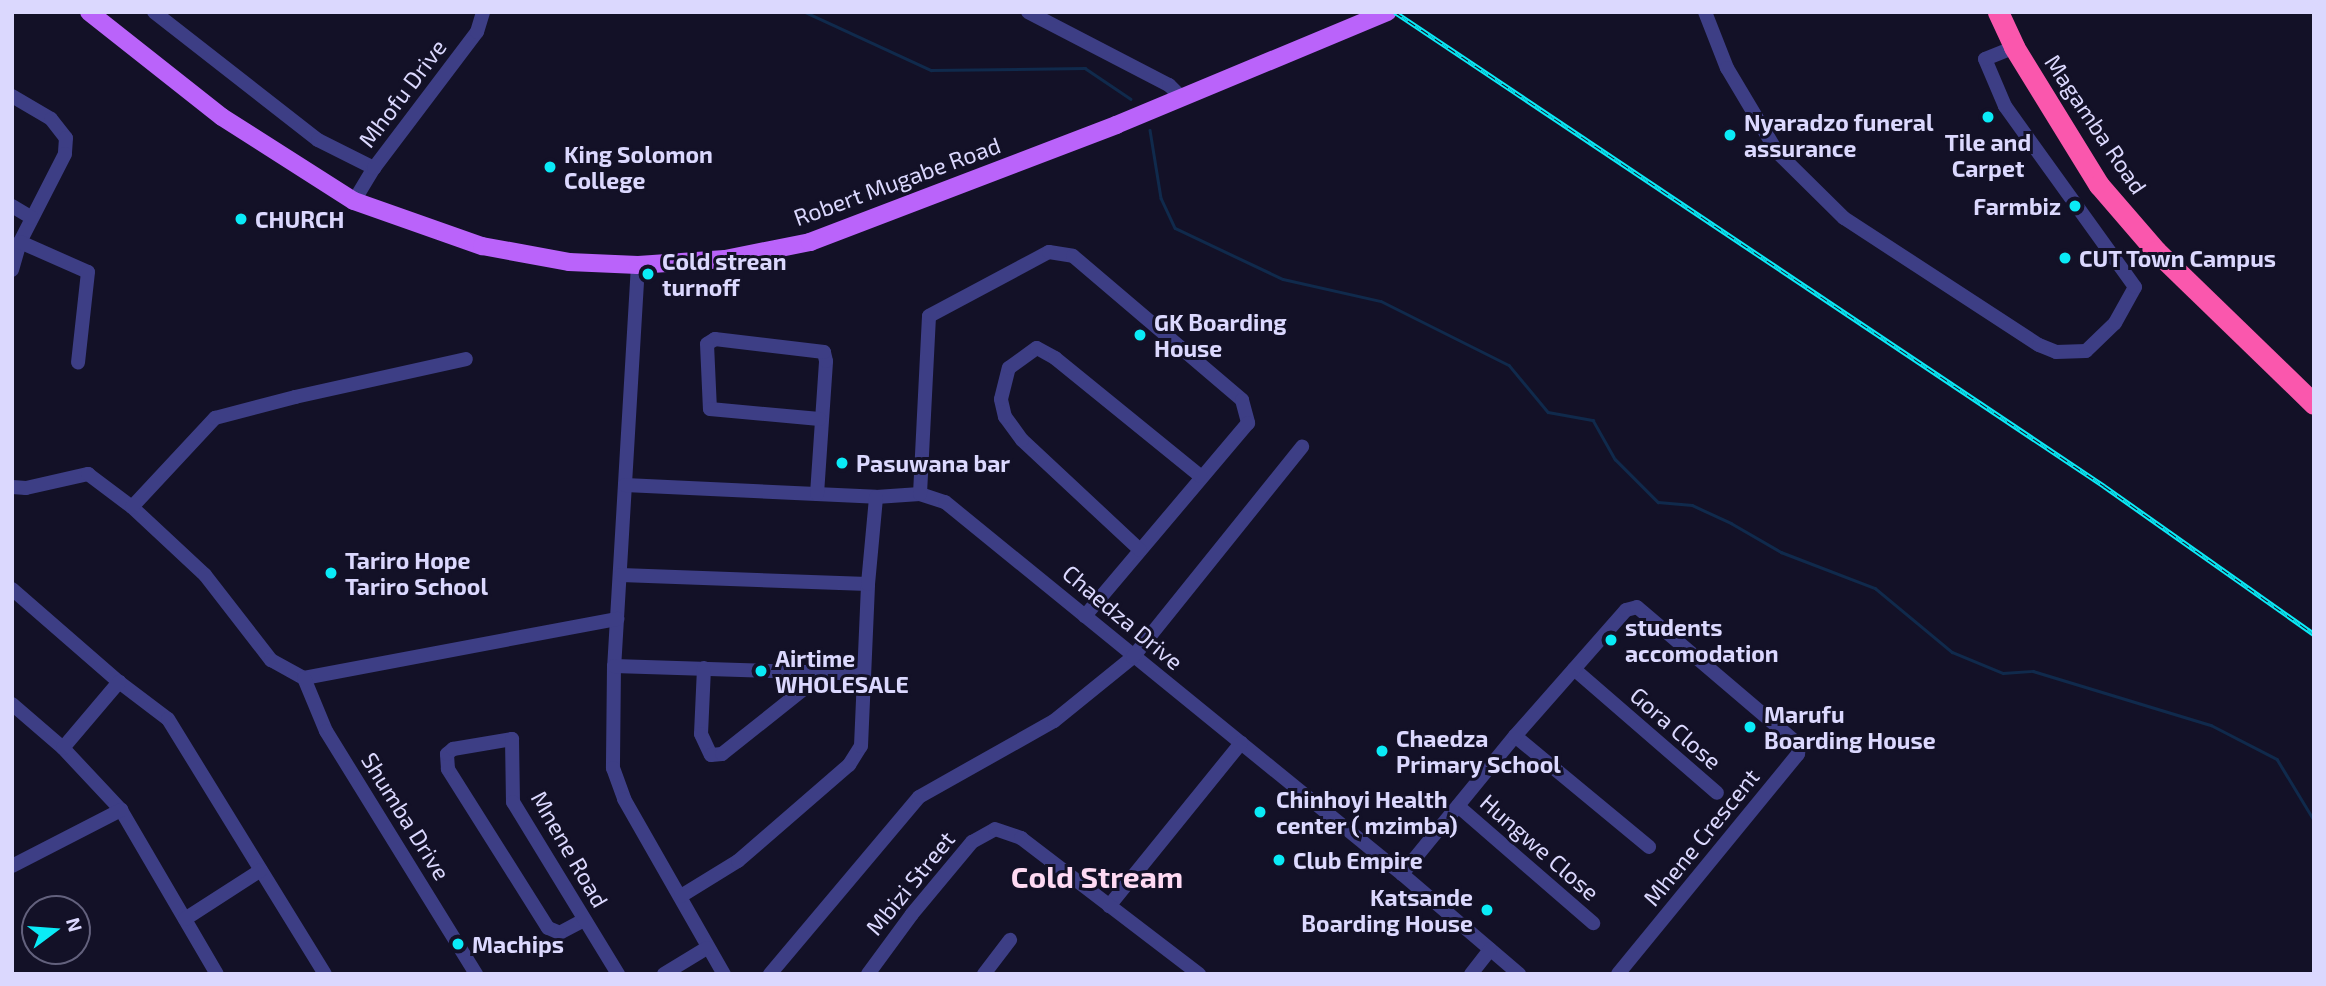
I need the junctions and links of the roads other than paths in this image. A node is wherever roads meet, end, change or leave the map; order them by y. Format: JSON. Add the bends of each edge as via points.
{"nodes":[{"id":1,"x":89,"y":12,"type":"edge"},
{"id":2,"x":154,"y":12,"type":"edge"},
{"id":3,"x":483,"y":12,"type":"edge"},
{"id":4,"x":1028,"y":12,"type":"edge"},
{"id":5,"x":1387,"y":12,"type":"edge"},
{"id":6,"x":1705,"y":12,"type":"edge"},
{"id":7,"x":1998,"y":12,"type":"edge"},
{"id":8,"x":2014,"y":47,"type":"junction"},
{"id":9,"x":12,"y":96,"type":"edge"},
{"id":10,"x":1182,"y":98,"type":"junction"},
{"id":11,"x":374,"y":168,"type":"junction"},
{"id":12,"x":354,"y":201,"type":"junction"},
{"id":13,"x":12,"y":206,"type":"edge"},
{"id":14,"x":32,"y":218,"type":"junction"},
{"id":15,"x":20,"y":242,"type":"junction"},
{"id":16,"x":638,"y":265,"type":"junction"},
{"id":17,"x":12,"y":270,"type":"edge"},
{"id":18,"x":466,"y":359,"type":"dead end"},
{"id":19,"x":78,"y":362,"type":"dead end"},
{"id":20,"x":2314,"y":404,"type":"edge"},
{"id":21,"x":820,"y":419,"type":"junction"},
{"id":22,"x":1302,"y":447,"type":"dead end"},
{"id":23,"x":1200,"y":476,"type":"junction"},
{"id":24,"x":625,"y":485,"type":"junction"},
{"id":25,"x":12,"y":487,"type":"edge"},
{"id":26,"x":817,"y":494,"type":"junction"},
{"id":27,"x":920,"y":495,"type":"junction"},
{"id":28,"x":876,"y":496,"type":"junction"},
{"id":29,"x":132,"y":507,"type":"junction"},
{"id":30,"x":1140,"y":551,"type":"junction"},
{"id":31,"x":621,"y":575,"type":"junction"},
{"id":32,"x":868,"y":584,"type":"junction"},
{"id":33,"x":12,"y":589,"type":"edge"},
{"id":34,"x":1085,"y":616,"type":"junction"},
{"id":35,"x":617,"y":620,"type":"junction"},
{"id":36,"x":1133,"y":657,"type":"junction"},
{"id":37,"x":614,"y":666,"type":"junction"},
{"id":38,"x":704,"y":668,"type":"junction"},
{"id":39,"x":1574,"y":670,"type":"junction"},
{"id":40,"x":824,"y":673,"type":"junction"},
{"id":41,"x":864,"y":674,"type":"junction"},
{"id":42,"x":304,"y":678,"type":"junction"},
{"id":43,"x":119,"y":682,"type":"junction"},
{"id":44,"x":12,"y":705,"type":"edge"},
{"id":45,"x":1516,"y":736,"type":"junction"},
{"id":46,"x":1241,"y":743,"type":"junction"},
{"id":47,"x":63,"y":748,"type":"junction"},
{"id":48,"x":1717,"y":793,"type":"dead end"},
{"id":49,"x":1458,"y":806,"type":"junction"},
{"id":50,"x":121,"y":810,"type":"junction"},
{"id":51,"x":1650,"y":847,"type":"dead end"},
{"id":52,"x":12,"y":866,"type":"edge"},
{"id":53,"x":261,"y":870,"type":"junction"},
{"id":54,"x":1402,"y":874,"type":"junction"},
{"id":55,"x":681,"y":896,"type":"junction"},
{"id":56,"x":1109,"y":906,"type":"junction"},
{"id":57,"x":185,"y":919,"type":"junction"},
{"id":58,"x":584,"y":920,"type":"junction"},
{"id":59,"x":1593,"y":923,"type":"dead end"},
{"id":60,"x":1010,"y":940,"type":"dead end"},
{"id":61,"x":707,"y":948,"type":"junction"},
{"id":62,"x":1490,"y":950,"type":"junction"},
{"id":63,"x":671,"y":972,"type":"edge"},
{"id":64,"x":218,"y":974,"type":"edge"},
{"id":65,"x":325,"y":974,"type":"edge"},
{"id":66,"x":476,"y":974,"type":"edge"},
{"id":67,"x":618,"y":974,"type":"edge"},
{"id":68,"x":724,"y":974,"type":"edge"},
{"id":69,"x":770,"y":974,"type":"edge"},
{"id":70,"x":868,"y":974,"type":"edge"},
{"id":71,"x":984,"y":974,"type":"edge"},
{"id":72,"x":1199,"y":974,"type":"edge"},
{"id":73,"x":1471,"y":974,"type":"edge"},
{"id":74,"x":1519,"y":974,"type":"edge"},
{"id":75,"x":1618,"y":974,"type":"edge"}],
"edges":[{"from":1,"to":12,"type":"main road","name":"Robert Mugabe Road","via":[[222,117]]},
{"from":2,"to":11,"type":"street","via":[[318,140]]},
{"from":3,"to":11,"type":"street","name":"Mhofu Drive","via":[[477,32]]},
{"from":4,"to":10,"type":"street","via":[[1169,85]]},
{"from":5,"to":10,"type":"main road","name":"Robert Mugabe Road"},
{"from":6,"to":8,"type":"street","via":[[1727,68],[1777,152],[1844,218],[2039,345],[2056,352],[2086,351],[2115,323],[2135,287],[2005,106],[1985,58]]},
{"from":7,"to":8,"type":"highway","name":"Magamba Road"},
{"from":8,"to":20,"type":"highway","name":"Magamba Road","via":[[2099,185],[2156,251]]},
{"from":9,"to":14,"type":"street","via":[[51,119],[66,138],[65,155]]},
{"from":10,"to":16,"type":"main road","name":"Robert Mugabe Road","via":[[810,242],[725,259]]},
{"from":11,"to":12,"type":"street","name":"Mhofu Drive"},
{"from":12,"to":16,"type":"main road","name":"Robert Mugabe Road","via":[[482,246],[569,262]]},
{"from":13,"to":14,"type":"street"},
{"from":14,"to":15,"type":"street"},
{"from":15,"to":17,"type":"street"},
{"from":15,"to":19,"type":"street","via":[[88,272]]},
{"from":16,"to":24,"type":"street"},
{"from":18,"to":29,"type":"street","via":[[215,418]]},
{"from":21,"to":21,"type":"street","via":[[824,352],[715,339],[708,344],[710,409]]},
{"from":21,"to":26,"type":"street"},
{"from":22,"to":36,"type":"street"},
{"from":23,"to":27,"type":"street","via":[[1248,423],[1242,400],[1073,256],[1049,252],[929,316]]},
{"from":23,"to":30,"type":"street"},
{"from":23,"to":30,"type":"street","via":[[1055,358],[1037,348],[1009,368],[1001,399],[1005,417],[1021,440]]},
{"from":24,"to":26,"type":"street","name":"Chaedza Drive"},
{"from":24,"to":31,"type":"street"},
{"from":25,"to":29,"type":"street","via":[[88,474]]},
{"from":26,"to":28,"type":"street","name":"Chaedza Drive"},
{"from":27,"to":28,"type":"street","name":"Chaedza Drive"},
{"from":27,"to":34,"type":"street","name":"Chaedza Drive","via":[[945,502]]},
{"from":28,"to":32,"type":"street"},
{"from":29,"to":42,"type":"street","via":[[205,575],[271,660]]},
{"from":30,"to":34,"type":"street"},
{"from":31,"to":32,"type":"street"},
{"from":31,"to":35,"type":"street"},
{"from":32,"to":41,"type":"street"},
{"from":33,"to":43,"type":"street"},
{"from":34,"to":36,"type":"street","name":"Chaedza Drive"},
{"from":35,"to":37,"type":"street"},
{"from":35,"to":42,"type":"street"},
{"from":36,"to":46,"type":"street","name":"Chaedza Drive"},
{"from":36,"to":69,"type":"street","via":[[1054,721],[919,797]]},
{"from":37,"to":38,"type":"street"},
{"from":37,"to":55,"type":"street","via":[[613,768],[624,799]]},
{"from":38,"to":40,"type":"street"},
{"from":38,"to":40,"type":"street","via":[[701,734],[711,755],[722,754]]},
{"from":39,"to":45,"type":"street","name":"Mhene Crescent"},
{"from":39,"to":48,"type":"street","name":"Gora Close"},
{"from":39,"to":75,"type":"street","name":"Mhene Crescent","via":[[1626,610],[1637,607],[1799,745],[1798,754]]},
{"from":40,"to":41,"type":"street"},
{"from":41,"to":55,"type":"street","via":[[861,746],[849,765],[738,861]]},
{"from":42,"to":66,"type":"street","name":"Shumba Drive","via":[[326,731]]},
{"from":43,"to":47,"type":"street"},
{"from":43,"to":53,"type":"street","via":[[168,719]]},
{"from":44,"to":47,"type":"street"},
{"from":45,"to":49,"type":"street","name":"Mhene Crescent"},
{"from":45,"to":51,"type":"street"},
{"from":46,"to":54,"type":"street","name":"Chaedza Drive"},
{"from":46,"to":56,"type":"street"},
{"from":47,"to":50,"type":"street"},
{"from":49,"to":54,"type":"street","name":"Mhene Crescent"},
{"from":49,"to":59,"type":"street","name":"Hungwe Close"},
{"from":50,"to":52,"type":"street"},
{"from":50,"to":57,"type":"street"},
{"from":53,"to":57,"type":"street"},
{"from":53,"to":65,"type":"street"},
{"from":54,"to":62,"type":"street","name":"Chaedza Drive"},
{"from":55,"to":61,"type":"street"},
{"from":56,"to":70,"type":"street","name":"Mbizi Street","via":[[1021,838],[995,829],[972,842]]},
{"from":56,"to":72,"type":"street","name":"Mbizi Street"},
{"from":57,"to":64,"type":"street"},
{"from":58,"to":58,"type":"street","name":"Mnene Road","via":[[513,802],[512,739],[453,749],[447,754],[448,769],[548,928],[559,933]]},
{"from":58,"to":67,"type":"street","name":"Mnene Road"},
{"from":60,"to":71,"type":"street"},
{"from":61,"to":63,"type":"street"},
{"from":61,"to":68,"type":"street"},
{"from":62,"to":73,"type":"street"},
{"from":62,"to":74,"type":"street","name":"Chaedza Drive"}]}
